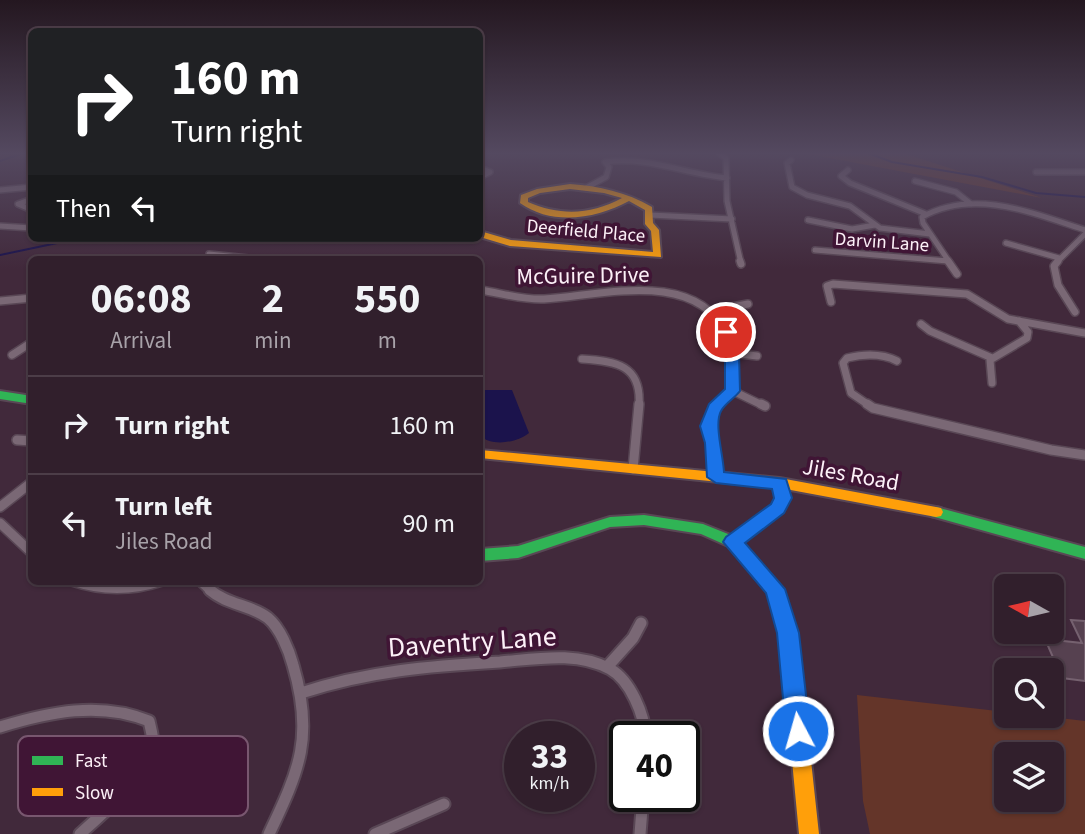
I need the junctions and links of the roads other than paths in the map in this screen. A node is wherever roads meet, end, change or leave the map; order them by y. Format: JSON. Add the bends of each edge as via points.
{"nodes":[{"id":1,"x":530,"y":192,"type":"edge"},
{"id":2,"x":600,"y":192,"type":"edge"},
{"id":3,"x":729,"y":192,"type":"edge"},
{"id":4,"x":801,"y":192,"type":"edge"},
{"id":5,"x":872,"y":192,"type":"edge"},
{"id":6,"x":956,"y":192,"type":"edge"},
{"id":7,"x":626,"y":199,"type":"junction"},
{"id":8,"x":28,"y":200,"type":"edge"},
{"id":9,"x":971,"y":204,"type":"junction"},
{"id":10,"x":28,"y":208,"type":"edge"},
{"id":11,"x":926,"y":214,"type":"junction"},
{"id":12,"x":650,"y":215,"type":"junction"},
{"id":13,"x":732,"y":219,"type":"junction"},
{"id":14,"x":807,"y":220,"type":"dead end"},
{"id":15,"x":875,"y":225,"type":"junction"},
{"id":16,"x":0,"y":226,"type":"edge"},
{"id":17,"x":28,"y":228,"type":"edge"},
{"id":18,"x":1085,"y":232,"type":"edge"},
{"id":19,"x":930,"y":234,"type":"junction"},
{"id":20,"x":483,"y":235,"type":"edge"},
{"id":21,"x":1006,"y":243,"type":"dead end"},
{"id":22,"x":815,"y":250,"type":"dead end"},
{"id":23,"x":209,"y":254,"type":"dead end"},
{"id":24,"x":228,"y":256,"type":"edge"},
{"id":25,"x":1059,"y":258,"type":"junction"},
{"id":26,"x":948,"y":261,"type":"junction"},
{"id":27,"x":741,"y":264,"type":"dead end"},
{"id":28,"x":957,"y":274,"type":"dead end"},
{"id":29,"x":483,"y":291,"type":"edge"},
{"id":30,"x":28,"y":298,"type":"edge"},
{"id":31,"x":0,"y":301,"type":"edge"},
{"id":32,"x":831,"y":302,"type":"dead end"},
{"id":33,"x":748,"y":304,"type":"dead end"},
{"id":34,"x":711,"y":311,"type":"junction"},
{"id":35,"x":1075,"y":312,"type":"dead end"},
{"id":36,"x":1019,"y":321,"type":"junction"},
{"id":37,"x":921,"y":324,"type":"dead end"},
{"id":38,"x":1085,"y":333,"type":"edge"},
{"id":39,"x":28,"y":345,"type":"edge"},
{"id":40,"x":732,"y":354,"type":"junction"},
{"id":41,"x":12,"y":355,"type":"dead end"},
{"id":42,"x":757,"y":356,"type":"dead end"},
{"id":43,"x":992,"y":358,"type":"junction"},
{"id":44,"x":582,"y":359,"type":"dead end"},
{"id":45,"x":897,"y":361,"type":"dead end"},
{"id":46,"x":992,"y":383,"type":"dead end"},
{"id":47,"x":733,"y":391,"type":"junction"},
{"id":48,"x":0,"y":395,"type":"edge"},
{"id":49,"x":28,"y":399,"type":"edge"},
{"id":50,"x":765,"y":406,"type":"dead end"},
{"id":51,"x":17,"y":440,"type":"dead end"},
{"id":52,"x":28,"y":441,"type":"edge"},
{"id":53,"x":483,"y":454,"type":"edge"},
{"id":54,"x":1085,"y":455,"type":"edge"},
{"id":55,"x":633,"y":469,"type":"junction"},
{"id":56,"x":716,"y":477,"type":"junction"},
{"id":57,"x":780,"y":483,"type":"junction"},
{"id":58,"x":28,"y":485,"type":"edge"},
{"id":59,"x":0,"y":508,"type":"edge"},
{"id":60,"x":0,"y":523,"type":"edge"},
{"id":61,"x":733,"y":542,"type":"junction"},
{"id":62,"x":28,"y":549,"type":"edge"},
{"id":63,"x":1085,"y":552,"type":"edge"},
{"id":64,"x":483,"y":555,"type":"edge"},
{"id":65,"x":92,"y":585,"type":"edge"},
{"id":66,"x":152,"y":585,"type":"edge"},
{"id":67,"x":204,"y":585,"type":"edge"},
{"id":68,"x":640,"y":623,"type":"dead end"},
{"id":69,"x":607,"y":667,"type":"junction"},
{"id":70,"x":301,"y":693,"type":"junction"},
{"id":71,"x":645,"y":721,"type":"edge"},
{"id":72,"x":0,"y":727,"type":"edge"},
{"id":73,"x":152,"y":736,"type":"edge"},
{"id":74,"x":444,"y":804,"type":"dead end"},
{"id":75,"x":642,"y":812,"type":"edge"},
{"id":76,"x":98,"y":816,"type":"edge"},
{"id":77,"x":80,"y":834,"type":"edge"},
{"id":78,"x":269,"y":834,"type":"edge"},
{"id":79,"x":375,"y":834,"type":"edge"},
{"id":80,"x":640,"y":834,"type":"edge"},
{"id":81,"x":809,"y":834,"type":"edge"}],
"edges":[{"from":1,"to":7,"type":"street","name":"Deerfield Place","via":[[524,203],[537,209],[591,215]]},
{"from":2,"to":7,"type":"street","name":"Deerfield Place"},
{"from":3,"to":13,"type":"street"},
{"from":4,"to":15,"type":"street","via":[[850,206]]},
{"from":5,"to":11,"type":"street"},
{"from":6,"to":9,"type":"street"},
{"from":7,"to":12,"type":"street","name":"Deerfield Place","via":[[648,207]]},
{"from":8,"to":10,"type":"street","via":[[18,204]]},
{"from":9,"to":11,"type":"street"},
{"from":9,"to":18,"type":"street","via":[[1011,208]]},
{"from":11,"to":19,"type":"street","via":[[922,218]]},
{"from":12,"to":13,"type":"street"},
{"from":12,"to":20,"type":"street","name":"Deerfield Place","via":[[658,256],[510,243]]},
{"from":13,"to":27,"type":"street"},
{"from":14,"to":15,"type":"street","via":[[852,229]]},
{"from":15,"to":19,"type":"street"},
{"from":16,"to":17,"type":"street"},
{"from":18,"to":25,"type":"street"},
{"from":19,"to":26,"type":"street"},
{"from":21,"to":25,"type":"street"},
{"from":22,"to":26,"type":"street","name":"Darvin Lane"},
{"from":23,"to":24,"type":"street"},
{"from":25,"to":35,"type":"street","via":[[1054,274]]},
{"from":26,"to":28,"type":"street"},
{"from":29,"to":34,"type":"street","name":"McGuire Drive","via":[[531,299],[657,292],[689,299]]},
{"from":30,"to":31,"type":"street"},
{"from":32,"to":36,"type":"street","via":[[827,286],[832,284],[967,294],[998,315]]},
{"from":33,"to":34,"type":"street"},
{"from":34,"to":40,"type":"street","via":[[726,332]]},
{"from":36,"to":38,"type":"street"},
{"from":36,"to":43,"type":"street","via":[[1027,338]]},
{"from":37,"to":43,"type":"street"},
{"from":39,"to":41,"type":"street"},
{"from":40,"to":42,"type":"street"},
{"from":40,"to":47,"type":"street"},
{"from":43,"to":46,"type":"street"},
{"from":44,"to":55,"type":"street","via":[[622,366],[638,380]]},
{"from":45,"to":54,"type":"street","via":[[847,358],[843,363],[851,393],[873,408]]},
{"from":47,"to":50,"type":"street"},
{"from":47,"to":56,"type":"street","via":[[709,417]]},
{"from":48,"to":49,"type":"street"},
{"from":51,"to":52,"type":"street"},
{"from":53,"to":55,"type":"street","name":"Jiles Road"},
{"from":55,"to":56,"type":"street","name":"Jiles Road"},
{"from":56,"to":57,"type":"street","name":"Jiles Road"},
{"from":57,"to":61,"type":"street","via":[[783,498],[778,508]]},
{"from":57,"to":63,"type":"street","name":"Jiles Road","via":[[941,513]]},
{"from":58,"to":59,"type":"street"},
{"from":60,"to":62,"type":"street"},
{"from":61,"to":64,"type":"street","via":[[703,529],[632,520],[598,525],[518,552]]},
{"from":61,"to":81,"type":"street","via":[[775,589],[788,633]]},
{"from":65,"to":66,"type":"street","via":[[111,589]]},
{"from":67,"to":70,"type":"street","via":[[219,598],[268,618],[288,648]]},
{"from":68,"to":69,"type":"street"},
{"from":69,"to":70,"type":"street","name":"Daventry Lane","via":[[569,657],[402,668]]},
{"from":69,"to":71,"type":"street","via":[[617,673]]},
{"from":70,"to":78,"type":"street","via":[[304,738],[295,779]]},
{"from":72,"to":73,"type":"street","via":[[76,710],[132,712],[149,721]]},
{"from":74,"to":79,"type":"street"},
{"from":75,"to":80,"type":"street"},
{"from":76,"to":77,"type":"street"}]}
